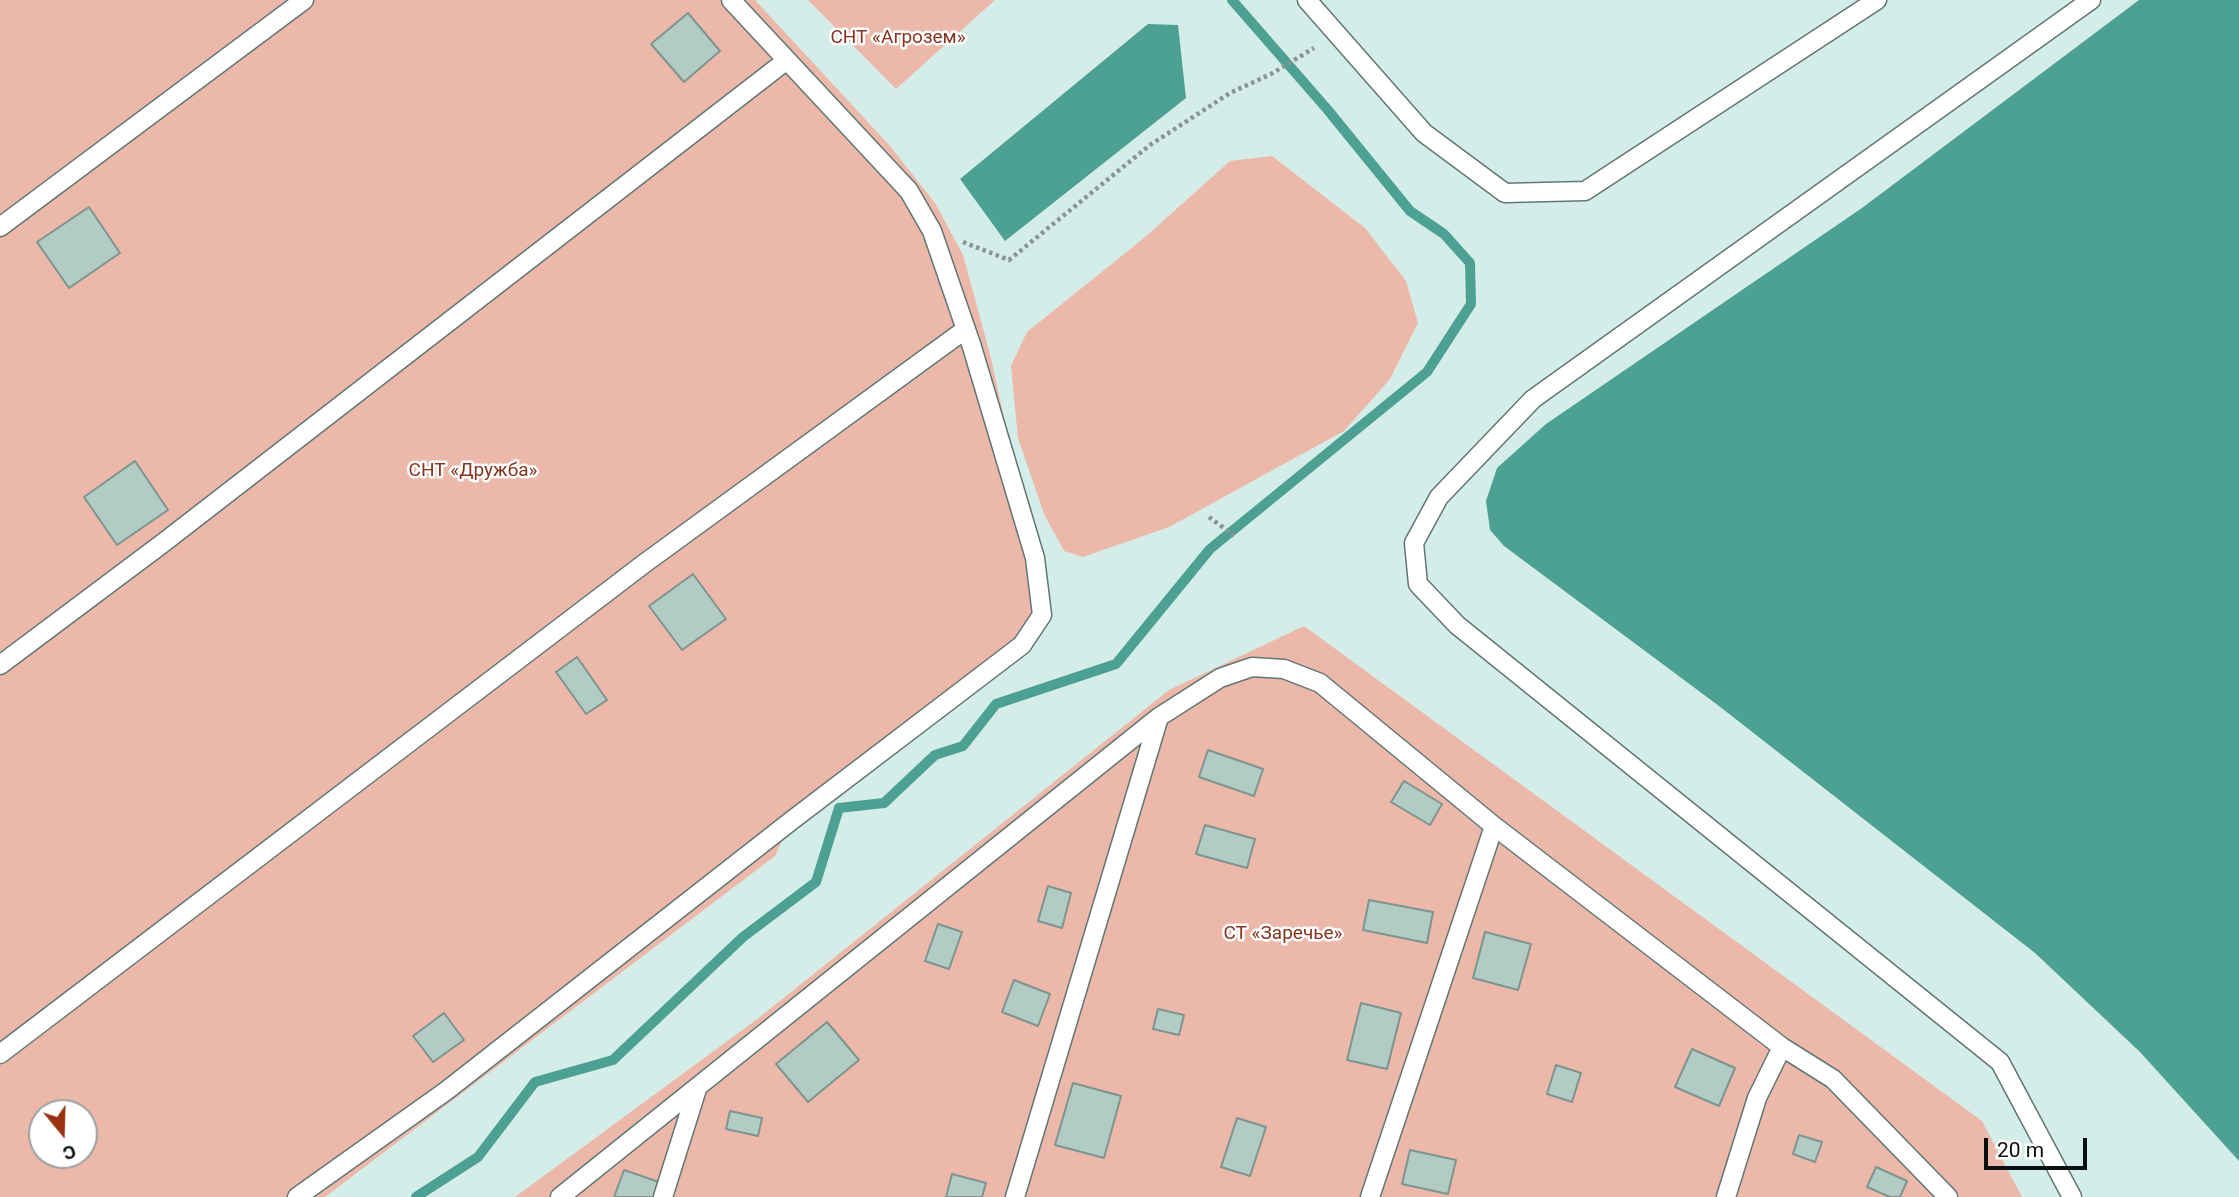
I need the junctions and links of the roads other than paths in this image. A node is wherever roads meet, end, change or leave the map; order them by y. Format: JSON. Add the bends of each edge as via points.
{"nodes":[{"id":1,"x":304,"y":0,"type":"edge"},
{"id":2,"x":731,"y":0,"type":"edge"},
{"id":3,"x":1307,"y":0,"type":"edge"},
{"id":4,"x":1877,"y":0,"type":"edge"},
{"id":5,"x":2091,"y":0,"type":"edge"},
{"id":6,"x":787,"y":60,"type":"junction"},
{"id":7,"x":0,"y":227,"type":"edge"},
{"id":8,"x":966,"y":329,"type":"junction"},
{"id":9,"x":0,"y":665,"type":"edge"},
{"id":10,"x":1159,"y":717,"type":"junction"},
{"id":11,"x":1494,"y":826,"type":"junction"},
{"id":12,"x":1782,"y":1046,"type":"junction"},
{"id":13,"x":0,"y":1054,"type":"edge"},
{"id":14,"x":697,"y":1089,"type":"junction"},
{"id":15,"x":296,"y":1197,"type":"edge"},
{"id":16,"x":560,"y":1197,"type":"edge"},
{"id":17,"x":663,"y":1197,"type":"edge"},
{"id":18,"x":1015,"y":1197,"type":"edge"},
{"id":19,"x":1370,"y":1197,"type":"edge"},
{"id":20,"x":1726,"y":1197,"type":"edge"},
{"id":21,"x":1948,"y":1197,"type":"edge"},
{"id":22,"x":2073,"y":1197,"type":"edge"}],
"edges":[{"from":1,"to":7,"type":"lane"},
{"from":2,"to":6,"type":"lane"},
{"from":3,"to":4,"type":"lane","via":[[1424,133],[1505,193],[1585,191]]},
{"from":5,"to":22,"type":"lane","via":[[1534,399],[1438,497],[1414,543],[1418,583],[1457,625],[2000,1062]]},
{"from":6,"to":8,"type":"lane","via":[[909,191],[932,231]]},
{"from":6,"to":9,"type":"lane"},
{"from":8,"to":13,"type":"lane","via":[[645,563]]},
{"from":8,"to":15,"type":"lane","via":[[1035,558],[1042,615],[1022,645],[446,1091]]},
{"from":10,"to":11,"type":"lane","via":[[1220,678],[1252,667],[1284,669],[1320,683]]},
{"from":10,"to":14,"type":"lane"},
{"from":10,"to":18,"type":"lane"},
{"from":11,"to":12,"type":"lane"},
{"from":11,"to":19,"type":"lane"},
{"from":12,"to":20,"type":"lane","via":[[1758,1098]]},
{"from":12,"to":21,"type":"lane","via":[[1833,1079]]},
{"from":14,"to":16,"type":"lane"},
{"from":14,"to":17,"type":"lane"}]}
